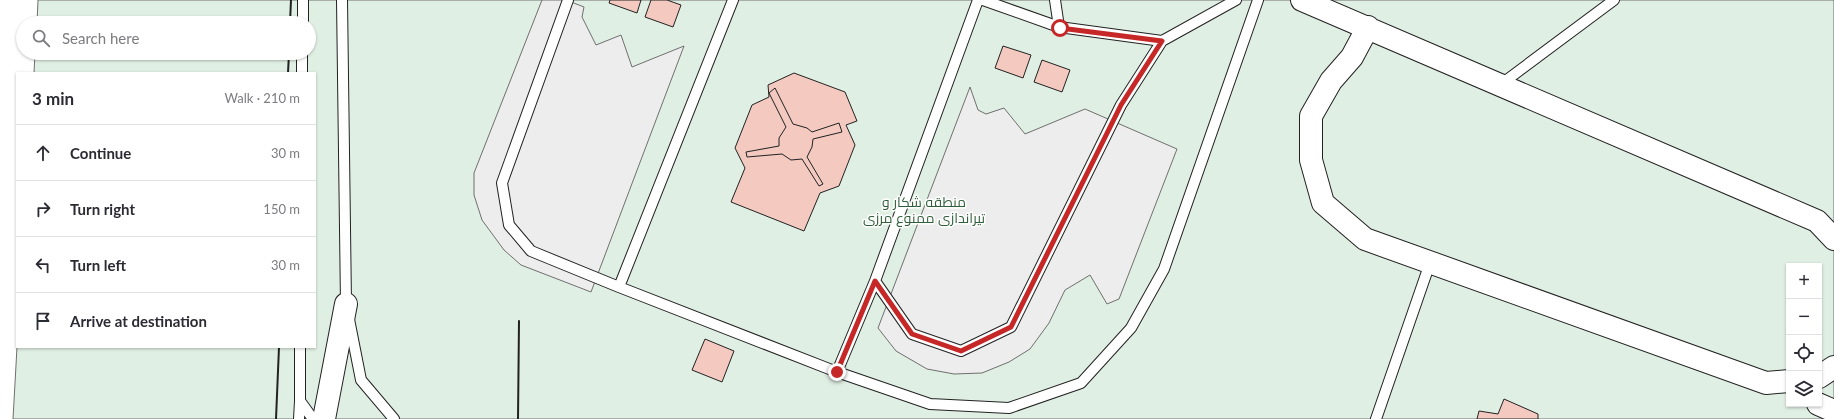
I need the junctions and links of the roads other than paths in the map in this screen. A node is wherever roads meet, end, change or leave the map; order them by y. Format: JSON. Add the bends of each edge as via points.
{"nodes":[{"id":1,"x":303,"y":0,"type":"edge"},
{"id":2,"x":342,"y":0,"type":"edge"},
{"id":3,"x":568,"y":0,"type":"edge"},
{"id":4,"x":733,"y":0,"type":"edge"},
{"id":5,"x":978,"y":0,"type":"edge"},
{"id":6,"x":984,"y":0,"type":"edge"},
{"id":7,"x":1055,"y":0,"type":"edge"},
{"id":8,"x":1236,"y":0,"type":"edge"},
{"id":9,"x":1258,"y":0,"type":"edge"},
{"id":10,"x":1302,"y":0,"type":"edge"},
{"id":11,"x":1614,"y":0,"type":"edge"},
{"id":12,"x":303,"y":16,"type":"edge"},
{"id":13,"x":1353,"y":18,"type":"junction"},
{"id":14,"x":1060,"y":28,"type":"junction"},
{"id":15,"x":1162,"y":41,"type":"junction"},
{"id":16,"x":302,"y":60,"type":"edge"},
{"id":17,"x":302,"y":72,"type":"edge"},
{"id":18,"x":1500,"y":85,"type":"junction"},
{"id":19,"x":1825,"y":225,"type":"edge"},
{"id":20,"x":1834,"y":239,"type":"edge"},
{"id":21,"x":1430,"y":263,"type":"junction"},
{"id":22,"x":875,"y":281,"type":"junction"},
{"id":23,"x":619,"y":287,"type":"junction"},
{"id":24,"x":346,"y":304,"type":"junction"},
{"id":25,"x":300,"y":348,"type":"edge"},
{"id":26,"x":1834,"y":367,"type":"edge"},
{"id":27,"x":837,"y":372,"type":"junction"},
{"id":28,"x":1822,"y":375,"type":"edge"},
{"id":29,"x":1786,"y":381,"type":"edge"},
{"id":30,"x":1766,"y":382,"type":"junction"},
{"id":31,"x":1786,"y":391,"type":"edge"},
{"id":32,"x":300,"y":401,"type":"junction"},
{"id":33,"x":1822,"y":406,"type":"edge"},
{"id":34,"x":1834,"y":411,"type":"edge"},
{"id":35,"x":299,"y":419,"type":"edge"},
{"id":36,"x":313,"y":419,"type":"edge"},
{"id":37,"x":324,"y":419,"type":"edge"},
{"id":38,"x":394,"y":419,"type":"edge"},
{"id":39,"x":1376,"y":419,"type":"edge"}],
"edges":[{"from":1,"to":12,"type":"lane"},
{"from":2,"to":24,"type":"lane"},
{"from":3,"to":23,"type":"lane","via":[[502,183],[509,225],[531,251]]},
{"from":4,"to":23,"type":"lane"},
{"from":5,"to":22,"type":"lane"},
{"from":6,"to":14,"type":"lane"},
{"from":7,"to":14,"type":"lane"},
{"from":8,"to":15,"type":"lane"},
{"from":9,"to":27,"type":"lane","via":[[1164,269],[1131,328],[1081,382],[1009,408],[954,406],[930,404]]},
{"from":10,"to":13,"type":"main road"},
{"from":11,"to":18,"type":"lane"},
{"from":13,"to":18,"type":"main road"},
{"from":13,"to":21,"type":"main road","via":[[1352,57],[1331,81],[1311,116],[1311,160],[1323,203],[1365,239]]},
{"from":14,"to":15,"type":"lane"},
{"from":15,"to":22,"type":"lane","via":[[1121,105],[1011,327],[961,351],[954,349],[912,334]]},
{"from":16,"to":17,"type":"lane"},
{"from":18,"to":19,"type":"main road"},
{"from":19,"to":20,"type":"main road"},
{"from":21,"to":30,"type":"main road"},
{"from":21,"to":39,"type":"lane"},
{"from":22,"to":27,"type":"lane"},
{"from":23,"to":27,"type":"lane"},
{"from":24,"to":37,"type":"main road"},
{"from":24,"to":38,"type":"lane","via":[[361,380]]},
{"from":25,"to":32,"type":"lane"},
{"from":26,"to":28,"type":"main road"},
{"from":29,"to":30,"type":"main road"},
{"from":30,"to":31,"type":"main road"},
{"from":32,"to":35,"type":"lane"},
{"from":32,"to":36,"type":"lane"},
{"from":33,"to":34,"type":"main road"}]}
